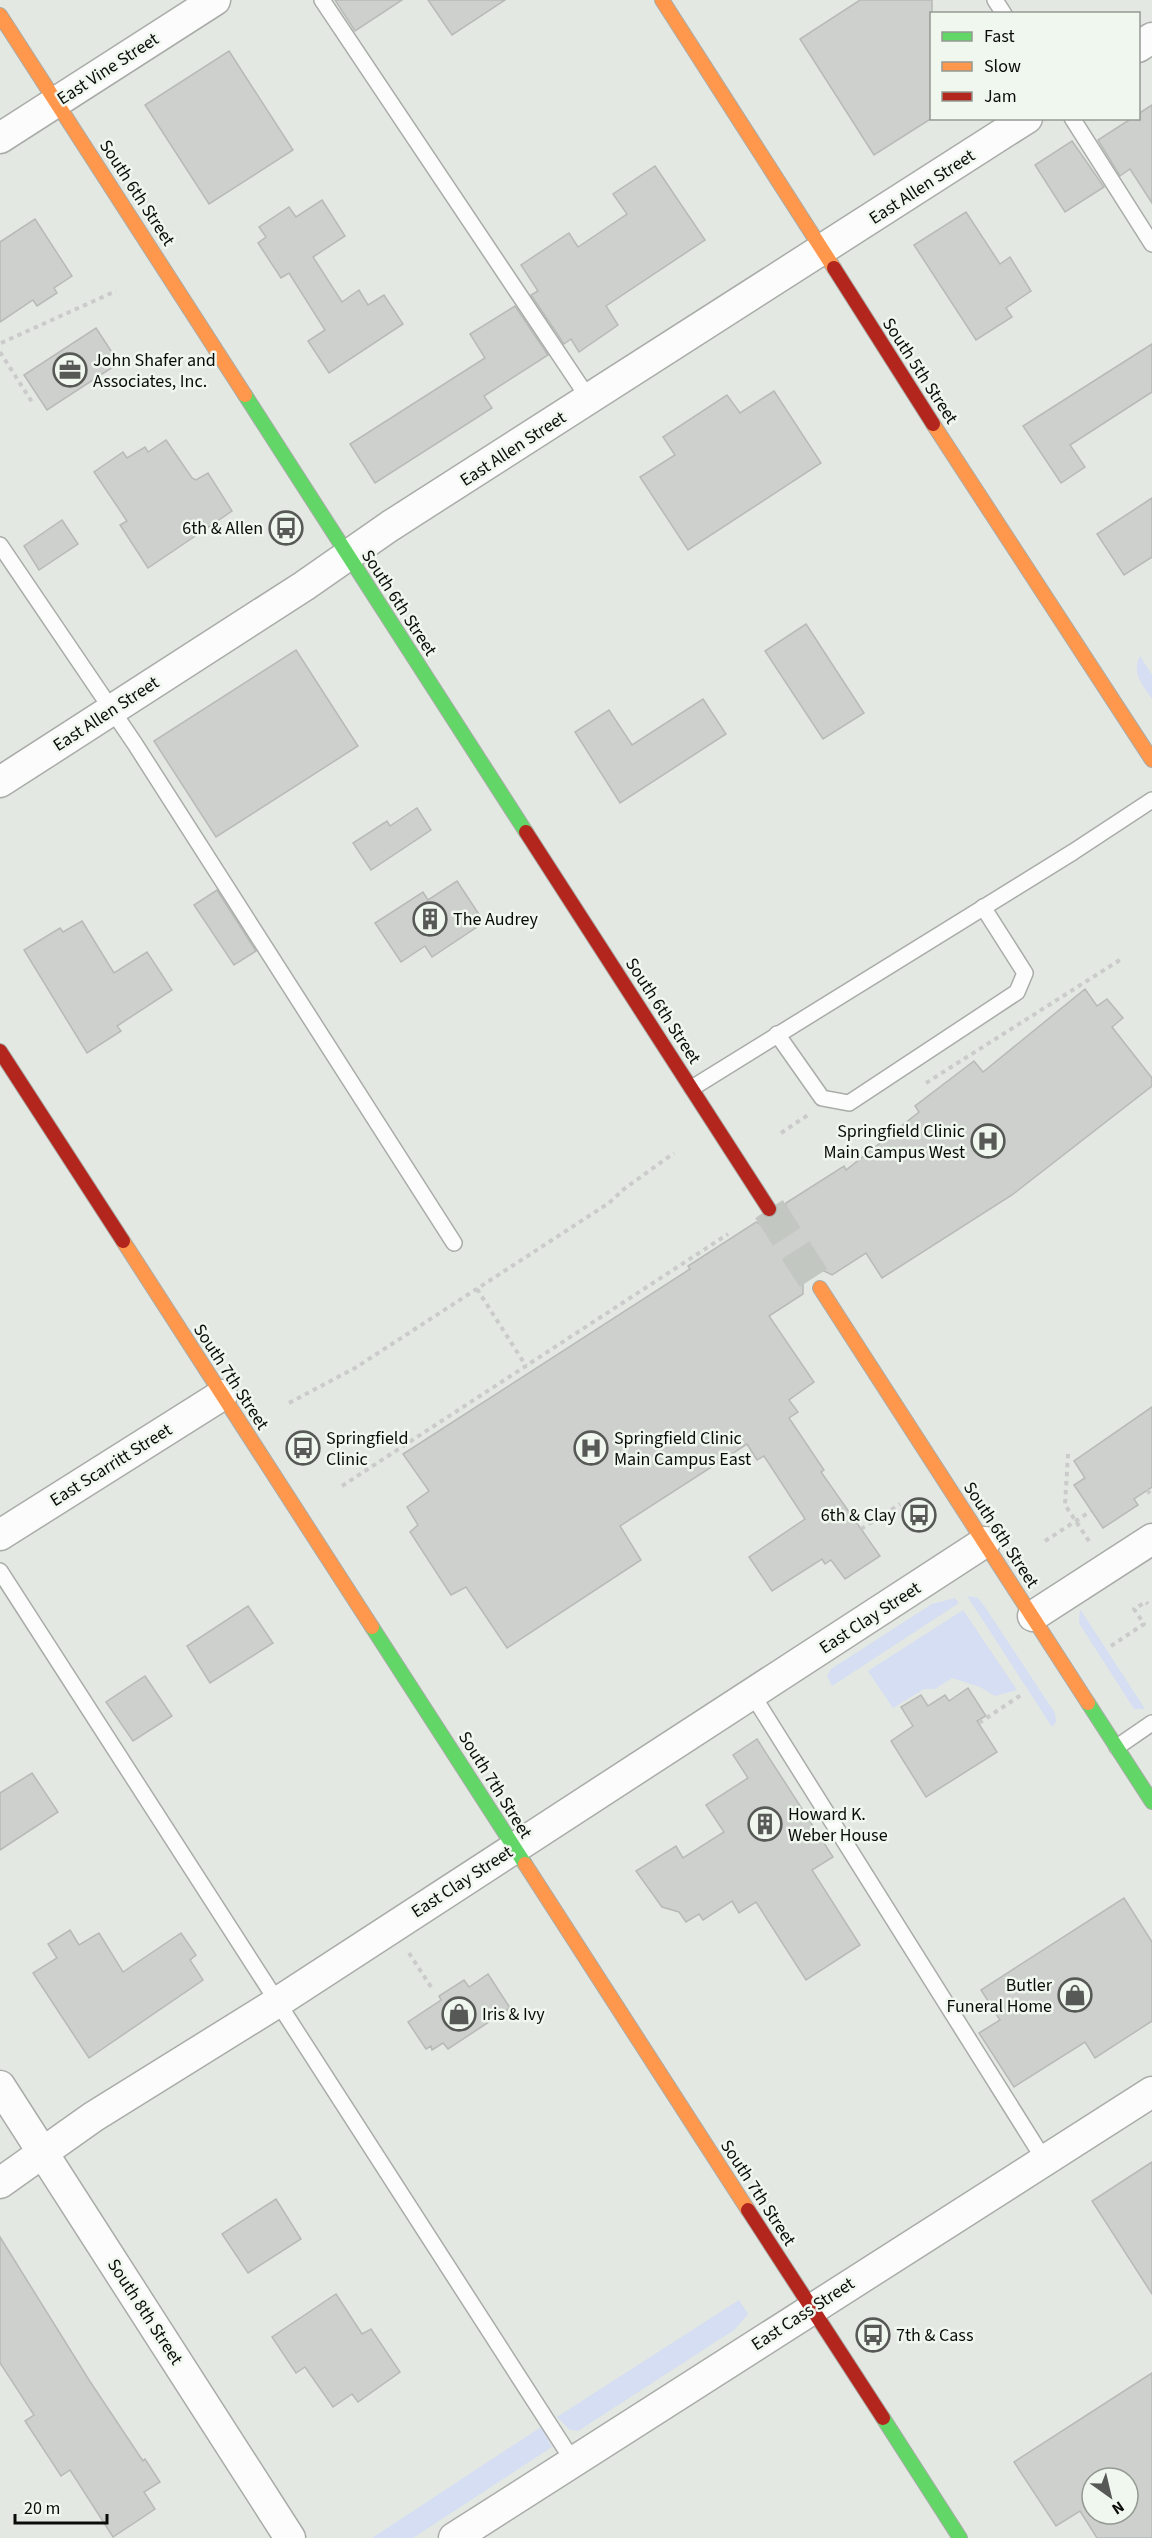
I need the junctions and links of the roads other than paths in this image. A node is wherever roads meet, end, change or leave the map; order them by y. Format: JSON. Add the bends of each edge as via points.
{"nodes":[{"id":1,"x":215,"y":0,"type":"edge"},
{"id":2,"x":322,"y":0,"type":"edge"},
{"id":3,"x":662,"y":0,"type":"edge"},
{"id":4,"x":0,"y":15,"type":"edge"},
{"id":5,"x":57,"y":102,"type":"junction"},
{"id":6,"x":1024,"y":120,"type":"edge"},
{"id":7,"x":1073,"y":120,"type":"edge"},
{"id":8,"x":0,"y":138,"type":"edge"},
{"id":9,"x":1152,"y":244,"type":"edge"},
{"id":10,"x":822,"y":251,"type":"junction"},
{"id":11,"x":589,"y":399,"type":"junction"},
{"id":12,"x":0,"y":545,"type":"edge"},
{"id":13,"x":347,"y":556,"type":"junction"},
{"id":14,"x":112,"y":710,"type":"junction"},
{"id":15,"x":1152,"y":760,"type":"edge"},
{"id":16,"x":0,"y":782,"type":"edge"},
{"id":17,"x":1152,"y":800,"type":"edge"},
{"id":18,"x":983,"y":907,"type":"junction"},
{"id":19,"x":777,"y":1034,"type":"junction"},
{"id":20,"x":0,"y":1051,"type":"edge"},
{"id":21,"x":692,"y":1088,"type":"junction"},
{"id":22,"x":769,"y":1209,"type":"tunnel mouth"},
{"id":23,"x":454,"y":1243,"type":"dead end"},
{"id":24,"x":820,"y":1288,"type":"tunnel mouth"},
{"id":25,"x":222,"y":1395,"type":"junction"},
{"id":26,"x":0,"y":1535,"type":"edge"},
{"id":27,"x":1152,"y":1539,"type":"edge"},
{"id":28,"x":985,"y":1542,"type":"junction"},
{"id":29,"x":0,"y":1571,"type":"edge"},
{"id":30,"x":1033,"y":1616,"type":"junction"},
{"id":31,"x":752,"y":1694,"type":"junction"},
{"id":32,"x":1152,"y":1723,"type":"edge"},
{"id":33,"x":1117,"y":1747,"type":"junction"},
{"id":34,"x":1152,"y":1802,"type":"edge"},
{"id":35,"x":513,"y":1849,"type":"junction"},
{"id":36,"x":278,"y":2002,"type":"junction"},
{"id":37,"x":0,"y":2086,"type":"edge"},
{"id":38,"x":1152,"y":2092,"type":"edge"},
{"id":39,"x":43,"y":2153,"type":"junction"},
{"id":40,"x":1045,"y":2161,"type":"junction"},
{"id":41,"x":0,"y":2183,"type":"edge"},
{"id":42,"x":812,"y":2308,"type":"junction"},
{"id":43,"x":573,"y":2461,"type":"junction"},
{"id":44,"x":290,"y":2538,"type":"edge"},
{"id":45,"x":454,"y":2538,"type":"edge"},
{"id":46,"x":960,"y":2538,"type":"edge"}],
"edges":[{"from":1,"to":5,"type":"street","name":"East Vine Street"},
{"from":2,"to":11,"type":"lane"},
{"from":3,"to":10,"type":"main road","name":"South 5th Street"},
{"from":4,"to":5,"type":"main road","name":"South 6th Street"},
{"from":5,"to":8,"type":"street","name":"East Vine Street"},
{"from":5,"to":13,"type":"main road","name":"South 6th Street"},
{"from":6,"to":10,"type":"street","name":"East Allen Street"},
{"from":7,"to":9,"type":"lane"},
{"from":10,"to":11,"type":"street","name":"East Allen Street"},
{"from":10,"to":15,"type":"main road","name":"South 5th Street"},
{"from":11,"to":13,"type":"street","name":"East Allen Street"},
{"from":12,"to":14,"type":"lane"},
{"from":13,"to":14,"type":"street","name":"East Allen Street"},
{"from":13,"to":21,"type":"main road","name":"South 6th Street"},
{"from":14,"to":16,"type":"street","name":"East Allen Street"},
{"from":14,"to":23,"type":"lane"},
{"from":17,"to":18,"type":"lane"},
{"from":18,"to":19,"type":"lane"},
{"from":18,"to":19,"type":"lane","via":[[1025,973],[1017,992],[849,1103],[822,1098]]},
{"from":19,"to":21,"type":"lane"},
{"from":20,"to":25,"type":"main road","name":"South 7th Street"},
{"from":21,"to":22,"type":"main road","name":"South 6th Street"},
{"from":24,"to":28,"type":"main road","name":"South 6th Street"},
{"from":25,"to":26,"type":"street","name":"East Scarritt Street"},
{"from":25,"to":35,"type":"main road","name":"South 7th Street"},
{"from":27,"to":30,"type":"street"},
{"from":28,"to":30,"type":"main road","name":"South 6th Street"},
{"from":28,"to":31,"type":"street","name":"East Clay Street"},
{"from":29,"to":36,"type":"lane"},
{"from":30,"to":33,"type":"main road","name":"South 6th Street"},
{"from":31,"to":35,"type":"street","name":"East Clay Street"},
{"from":31,"to":40,"type":"lane"},
{"from":32,"to":33,"type":"lane"},
{"from":33,"to":34,"type":"main road","name":"South 6th Street"},
{"from":35,"to":36,"type":"street","name":"East Clay Street"},
{"from":35,"to":42,"type":"main road","name":"South 7th Street"},
{"from":36,"to":39,"type":"street","name":"East Clay Street","via":[[93,2117]]},
{"from":36,"to":43,"type":"lane"},
{"from":37,"to":39,"type":"street","name":"South 8th Street"},
{"from":38,"to":40,"type":"street","name":"East Cass Street"},
{"from":39,"to":41,"type":"street","name":"East Clay Street"},
{"from":39,"to":44,"type":"street","name":"South 8th Street"},
{"from":40,"to":42,"type":"street","name":"East Cass Street"},
{"from":42,"to":43,"type":"street","name":"East Cass Street"},
{"from":42,"to":46,"type":"main road","name":"South 7th Street"},
{"from":43,"to":45,"type":"street","name":"East Cass Street"}]}
